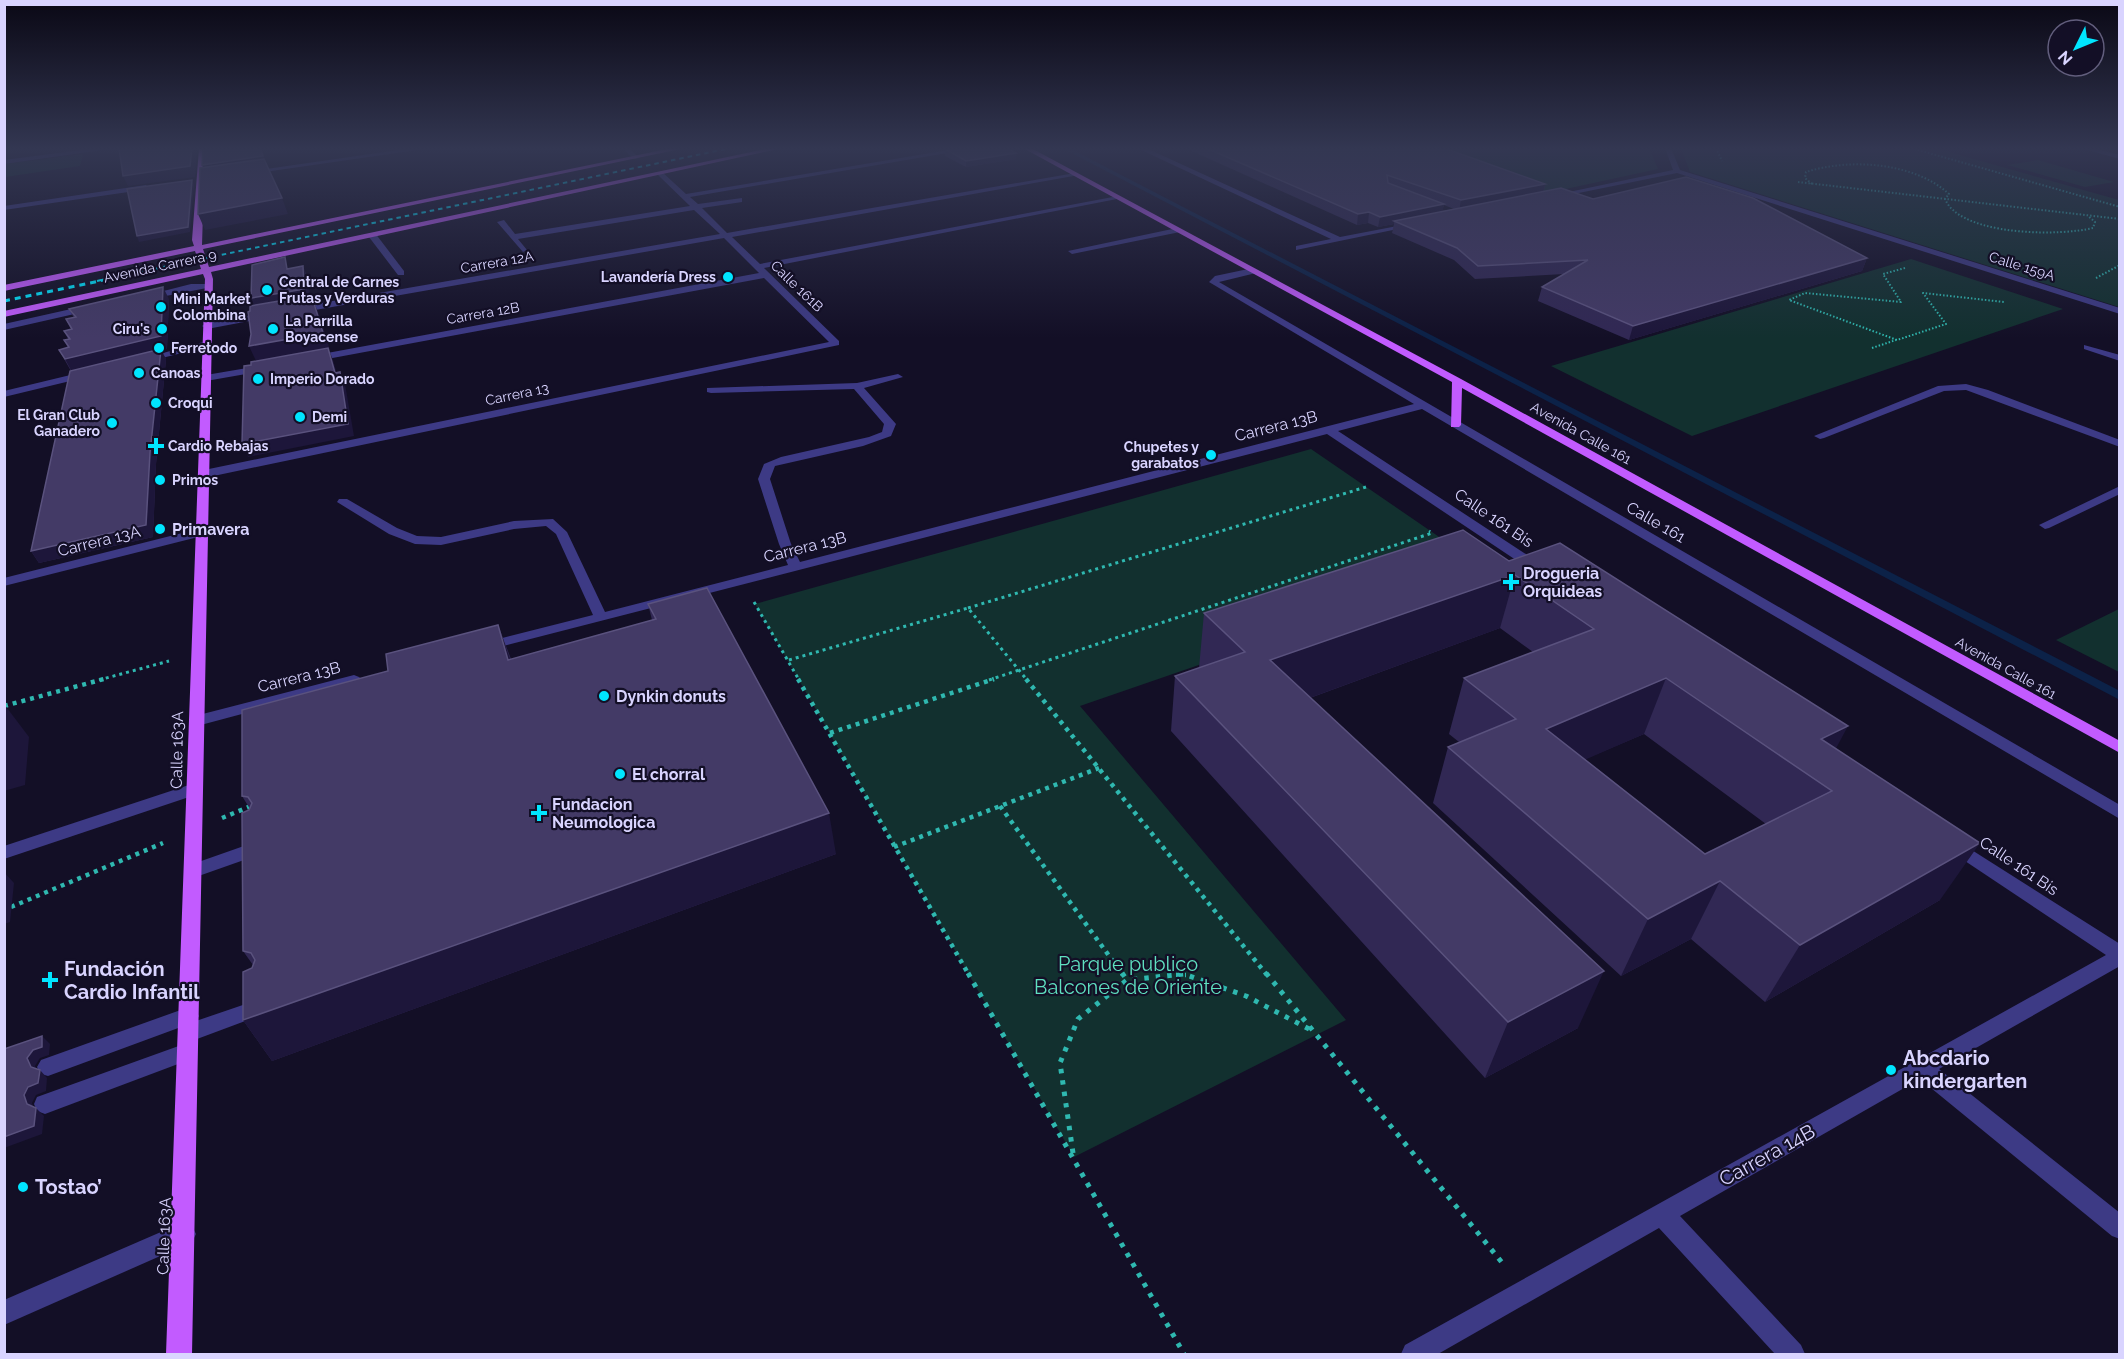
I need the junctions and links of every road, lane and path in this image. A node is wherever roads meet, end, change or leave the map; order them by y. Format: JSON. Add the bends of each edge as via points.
{"nodes":[{"id":1,"x":198,"y":211,"type":"edge"},
{"id":2,"x":376,"y":211,"type":"edge"},
{"id":3,"x":482,"y":211,"type":"edge"},
{"id":4,"x":669,"y":211,"type":"edge"},
{"id":5,"x":700,"y":211,"type":"edge"},
{"id":6,"x":866,"y":211,"type":"edge"},
{"id":7,"x":1048,"y":211,"type":"edge"},
{"id":8,"x":1143,"y":211,"type":"edge"},
{"id":9,"x":1277,"y":211,"type":"edge"},
{"id":10,"x":1805,"y":211,"type":"edge"},
{"id":11,"x":1953,"y":211,"type":"edge"},
{"id":12,"x":2049,"y":211,"type":"edge"},
{"id":13,"x":2087,"y":216,"type":"junction"},
{"id":14,"x":2120,"y":219,"type":"edge"},
{"id":15,"x":501,"y":222,"type":"dead end"},
{"id":16,"x":1426,"y":222,"type":"edge"},
{"id":17,"x":1177,"y":230,"type":"junction"},
{"id":18,"x":372,"y":235,"type":"junction"},
{"id":19,"x":725,"y":236,"type":"junction"},
{"id":20,"x":513,"y":237,"type":"junction"},
{"id":21,"x":1339,"y":240,"type":"junction"},
{"id":22,"x":198,"y":248,"type":"junction"},
{"id":23,"x":1299,"y":248,"type":"dead end"},
{"id":24,"x":523,"y":250,"type":"dead end"},
{"id":25,"x":1072,"y":251,"type":"dead end"},
{"id":26,"x":757,"y":267,"type":"junction"},
{"id":27,"x":1911,"y":267,"type":"dead end"},
{"id":28,"x":1253,"y":271,"type":"junction"},
{"id":29,"x":401,"y":273,"type":"dead end"},
{"id":30,"x":765,"y":275,"type":"junction"},
{"id":31,"x":208,"y":278,"type":"junction"},
{"id":32,"x":4,"y":288,"type":"edge"},
{"id":33,"x":133,"y":299,"type":"edge"},
{"id":34,"x":2011,"y":302,"type":"dead end"},
{"id":35,"x":100,"y":306,"type":"edge"},
{"id":36,"x":294,"y":311,"type":"edge"},
{"id":37,"x":2120,"y":311,"type":"edge"},
{"id":38,"x":282,"y":313,"type":"edge"},
{"id":39,"x":4,"y":314,"type":"edge"},
{"id":40,"x":207,"y":326,"type":"junction"},
{"id":41,"x":4,"y":327,"type":"edge"},
{"id":42,"x":1897,"y":340,"type":"junction"},
{"id":43,"x":207,"y":344,"type":"junction"},
{"id":44,"x":836,"y":344,"type":"joint"},
{"id":45,"x":2087,"y":347,"type":"dead end"},
{"id":46,"x":1872,"y":348,"type":"dead end"},
{"id":47,"x":2120,"y":358,"type":"edge"},
{"id":48,"x":135,"y":362,"type":"edge"},
{"id":49,"x":295,"y":362,"type":"edge"},
{"id":50,"x":272,"y":366,"type":"edge"},
{"id":51,"x":102,"y":370,"type":"edge"},
{"id":52,"x":898,"y":377,"type":"dead end"},
{"id":53,"x":206,"y":378,"type":"junction"},
{"id":54,"x":1457,"y":381,"type":"junction"},
{"id":55,"x":857,"y":386,"type":"junction"},
{"id":56,"x":711,"y":390,"type":"dead end"},
{"id":57,"x":4,"y":394,"type":"edge"},
{"id":58,"x":1421,"y":406,"type":"junction"},
{"id":59,"x":1455,"y":425,"type":"junction"},
{"id":60,"x":1329,"y":429,"type":"junction"},
{"id":61,"x":1820,"y":436,"type":"dead end"},
{"id":62,"x":2120,"y":444,"type":"edge"},
{"id":63,"x":204,"y":474,"type":"junction"},
{"id":64,"x":2120,"y":489,"type":"edge"},
{"id":65,"x":1375,"y":494,"type":"dead end"},
{"id":66,"x":343,"y":502,"type":"dead end"},
{"id":67,"x":2044,"y":525,"type":"dead end"},
{"id":68,"x":1423,"y":526,"type":"dead end"},
{"id":69,"x":202,"y":532,"type":"junction"},
{"id":70,"x":796,"y":567,"type":"junction"},
{"id":71,"x":1547,"y":574,"type":"edge"},
{"id":72,"x":741,"y":581,"type":"junction"},
{"id":73,"x":4,"y":582,"type":"edge"},
{"id":74,"x":968,"y":608,"type":"junction"},
{"id":75,"x":601,"y":617,"type":"junction"},
{"id":76,"x":199,"y":652,"type":"junction"},
{"id":77,"x":466,"y":652,"type":"edge"},
{"id":78,"x":789,"y":660,"type":"junction"},
{"id":79,"x":1020,"y":671,"type":"junction"},
{"id":80,"x":364,"y":678,"type":"edge"},
{"id":81,"x":4,"y":706,"type":"edge"},
{"id":82,"x":197,"y":721,"type":"junction"},
{"id":83,"x":830,"y":733,"type":"junction"},
{"id":84,"x":2120,"y":748,"type":"edge"},
{"id":85,"x":1099,"y":768,"type":"junction"},
{"id":86,"x":195,"y":789,"type":"junction"},
{"id":87,"x":255,"y":804,"type":"edge"},
{"id":88,"x":1000,"y":806,"type":"junction"},
{"id":89,"x":2120,"y":813,"type":"edge"},
{"id":90,"x":213,"y":822,"type":"dead end"},
{"id":91,"x":1943,"y":837,"type":"edge"},
{"id":92,"x":171,"y":840,"type":"dead end"},
{"id":93,"x":266,"y":845,"type":"edge"},
{"id":94,"x":894,"y":847,"type":"junction"},
{"id":95,"x":4,"y":853,"type":"edge"},
{"id":96,"x":193,"y":871,"type":"junction"},
{"id":97,"x":11,"y":907,"type":"dead end"},
{"id":98,"x":2120,"y":955,"type":"edge"},
{"id":99,"x":1127,"y":980,"type":"junction"},
{"id":100,"x":271,"y":1002,"type":"edge"},
{"id":101,"x":1314,"y":1032,"type":"junction"},
{"id":102,"x":188,"y":1034,"type":"junction"},
{"id":103,"x":48,"y":1067,"type":"dead end"},
{"id":104,"x":1922,"y":1068,"type":"junction"},
{"id":105,"x":45,"y":1104,"type":"dead end"},
{"id":106,"x":1074,"y":1157,"type":"junction"},
{"id":107,"x":1662,"y":1214,"type":"junction"},
{"id":108,"x":2120,"y":1228,"type":"edge"},
{"id":109,"x":184,"y":1234,"type":"junction"},
{"id":110,"x":1526,"y":1292,"type":"junction"},
{"id":111,"x":4,"y":1313,"type":"edge"},
{"id":112,"x":179,"y":1354,"type":"edge"},
{"id":113,"x":1184,"y":1354,"type":"edge"},
{"id":114,"x":1414,"y":1354,"type":"edge"},
{"id":115,"x":1792,"y":1354,"type":"edge"}],
"edges":[{"from":1,"to":22,"type":"main road","name":"Calle 163A"},
{"from":2,"to":22,"type":"main road","name":"Avenida Carrera 9"},
{"from":3,"to":18,"type":"main road","name":"Avenida Carrera 9"},
{"from":4,"to":20,"type":"street"},
{"from":5,"to":19,"type":"street","name":"Calle 161B"},
{"from":6,"to":19,"type":"street","name":"Carrera 12A"},
{"from":7,"to":26,"type":"street"},
{"from":8,"to":17,"type":"main road","name":"Avenida Calle 161"},
{"from":9,"to":21,"type":"street"},
{"from":10,"to":37,"type":"street","name":"Calle 159A"},
{"from":11,"to":13,"type":"path","via":[[2007,228],[2042,233],[2083,232],[2093,228],[2095,222]]},
{"from":12,"to":13,"type":"path"},
{"from":13,"to":14,"type":"path"},
{"from":15,"to":20,"type":"street"},
{"from":16,"to":21,"type":"street"},
{"from":17,"to":25,"type":"street"},
{"from":17,"to":28,"type":"main road","name":"Avenida Calle 161"},
{"from":18,"to":29,"type":"street"},
{"from":18,"to":31,"type":"main road","name":"Avenida Carrera 9"},
{"from":19,"to":26,"type":"street","name":"Calle 161B"},
{"from":19,"to":36,"type":"street","name":"Carrera 12A"},
{"from":20,"to":24,"type":"street"},
{"from":21,"to":23,"type":"street"},
{"from":22,"to":31,"type":"main road","name":"Calle 163A"},
{"from":22,"to":32,"type":"main road","name":"Avenida Carrera 9"},
{"from":26,"to":30,"type":"street","name":"Calle 161B"},
{"from":27,"to":42,"type":"path","via":[[1883,274],[1901,302],[1805,293],[1789,300]]},
{"from":28,"to":54,"type":"main road","name":"Avenida Calle 161"},
{"from":28,"to":58,"type":"street","name":"Calle 161","via":[[1213,282]]},
{"from":30,"to":44,"type":"street","name":"Calle 161B"},
{"from":30,"to":49,"type":"street","name":"Carrera 12B"},
{"from":31,"to":33,"type":"street","via":[[191,287]]},
{"from":31,"to":39,"type":"main road","name":"Avenida Carrera 9"},
{"from":31,"to":40,"type":"main road","name":"Calle 163A"},
{"from":34,"to":42,"type":"path","via":[[1923,293],[1946,324]]},
{"from":35,"to":41,"type":"street"},
{"from":38,"to":40,"type":"street"},
{"from":40,"to":43,"type":"main road","name":"Calle 163A"},
{"from":42,"to":46,"type":"path"},
{"from":43,"to":48,"type":"street"},
{"from":43,"to":53,"type":"main road","name":"Calle 163A"},
{"from":44,"to":63,"type":"street","name":"Carrera 13"},
{"from":45,"to":47,"type":"street"},
{"from":50,"to":53,"type":"street"},
{"from":51,"to":57,"type":"street"},
{"from":52,"to":55,"type":"street"},
{"from":53,"to":63,"type":"main road","name":"Calle 163A"},
{"from":54,"to":59,"type":"main road"},
{"from":54,"to":84,"type":"main road","name":"Avenida Calle 161"},
{"from":55,"to":56,"type":"street"},
{"from":55,"to":70,"type":"street","via":[[890,424],[887,434],[871,442],[771,464],[764,478]]},
{"from":58,"to":59,"type":"street","name":"Calle 161"},
{"from":58,"to":60,"type":"street","name":"Carrera 13B"},
{"from":59,"to":89,"type":"street","name":"Calle 161"},
{"from":60,"to":70,"type":"street","name":"Carrera 13B"},
{"from":60,"to":71,"type":"street","name":"Calle 161 Bis"},
{"from":61,"to":62,"type":"street","via":[[1942,388],[1954,387],[1984,392]]},
{"from":63,"to":69,"type":"main road","name":"Calle 163A"},
{"from":64,"to":67,"type":"street"},
{"from":65,"to":74,"type":"path","via":[[1365,487]]},
{"from":66,"to":75,"type":"street","via":[[415,540],[441,542],[514,525],[549,522],[561,531]]},
{"from":68,"to":79,"type":"path","via":[[1432,533]]},
{"from":69,"to":73,"type":"street","name":"Carrera 13A"},
{"from":69,"to":76,"type":"main road","name":"Calle 163A"},
{"from":70,"to":72,"type":"street","name":"Carrera 13B"},
{"from":72,"to":75,"type":"street","name":"Carrera 13B"},
{"from":72,"to":78,"type":"path"},
{"from":74,"to":78,"type":"path"},
{"from":74,"to":79,"type":"path"},
{"from":75,"to":77,"type":"street","name":"Carrera 13B"},
{"from":76,"to":81,"type":"path"},
{"from":76,"to":82,"type":"main road","name":"Calle 163A"},
{"from":78,"to":83,"type":"path"},
{"from":79,"to":83,"type":"path"},
{"from":79,"to":85,"type":"path"},
{"from":80,"to":82,"type":"street","name":"Carrera 13B"},
{"from":82,"to":86,"type":"main road","name":"Calle 163A"},
{"from":83,"to":94,"type":"path"},
{"from":85,"to":88,"type":"path"},
{"from":85,"to":101,"type":"path"},
{"from":86,"to":95,"type":"street"},
{"from":86,"to":96,"type":"main road","name":"Calle 163A"},
{"from":87,"to":90,"type":"path"},
{"from":88,"to":94,"type":"path"},
{"from":88,"to":99,"type":"path"},
{"from":91,"to":98,"type":"street","name":"Calle 161 Bis"},
{"from":92,"to":97,"type":"path"},
{"from":93,"to":96,"type":"street"},
{"from":94,"to":106,"type":"path"},
{"from":96,"to":102,"type":"main road","name":"Calle 163A"},
{"from":98,"to":104,"type":"street","name":"Carrera 14B"},
{"from":99,"to":101,"type":"path","via":[[1184,974],[1246,996]]},
{"from":99,"to":106,"type":"path","via":[[1078,1019],[1060,1064]]},
{"from":100,"to":102,"type":"street"},
{"from":101,"to":110,"type":"path"},
{"from":102,"to":103,"type":"street"},
{"from":102,"to":105,"type":"street"},
{"from":102,"to":109,"type":"main road","name":"Calle 163A"},
{"from":104,"to":107,"type":"street","name":"Carrera 14B"},
{"from":104,"to":108,"type":"street"},
{"from":106,"to":113,"type":"path"},
{"from":107,"to":110,"type":"street","name":"Carrera 14B"},
{"from":107,"to":115,"type":"street"},
{"from":109,"to":111,"type":"street"},
{"from":109,"to":112,"type":"main road","name":"Calle 163A"},
{"from":110,"to":114,"type":"street","name":"Carrera 14B"}]}
